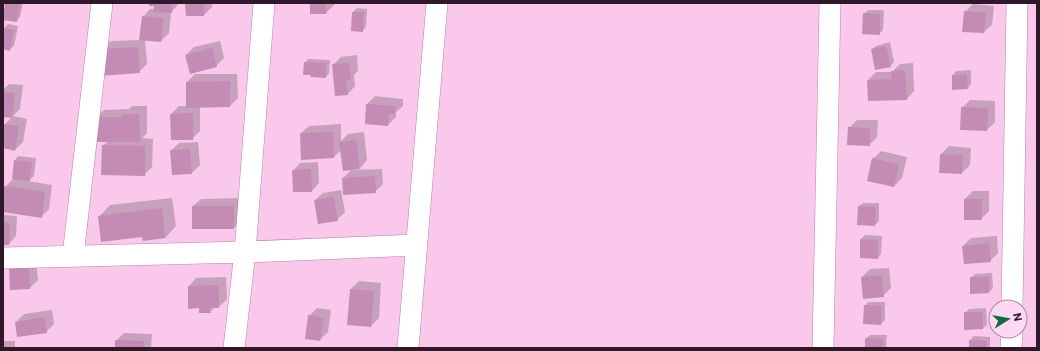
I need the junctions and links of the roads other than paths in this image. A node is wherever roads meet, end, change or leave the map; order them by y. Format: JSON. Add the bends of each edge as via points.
{"nodes":[{"id":1,"x":102,"y":3,"type":"edge"},
{"id":2,"x":264,"y":3,"type":"edge"},
{"id":3,"x":437,"y":3,"type":"edge"},
{"id":4,"x":830,"y":3,"type":"edge"},
{"id":5,"x":1017,"y":3,"type":"edge"},
{"id":6,"x":417,"y":246,"type":"junction"},
{"id":7,"x":245,"y":252,"type":"junction"},
{"id":8,"x":73,"y":256,"type":"junction"},
{"id":9,"x":3,"y":258,"type":"edge"},
{"id":10,"x":1012,"y":299,"type":"edge"},
{"id":11,"x":234,"y":348,"type":"edge"},
{"id":12,"x":408,"y":348,"type":"edge"},
{"id":13,"x":823,"y":348,"type":"edge"}],
"edges":[{"from":1,"to":8,"type":"street"},
{"from":2,"to":7,"type":"street"},
{"from":3,"to":6,"type":"street"},
{"from":4,"to":13,"type":"street"},
{"from":5,"to":10,"type":"street"},
{"from":6,"to":7,"type":"street"},
{"from":6,"to":12,"type":"street"},
{"from":7,"to":8,"type":"street"},
{"from":7,"to":11,"type":"street"},
{"from":8,"to":9,"type":"street"}]}
